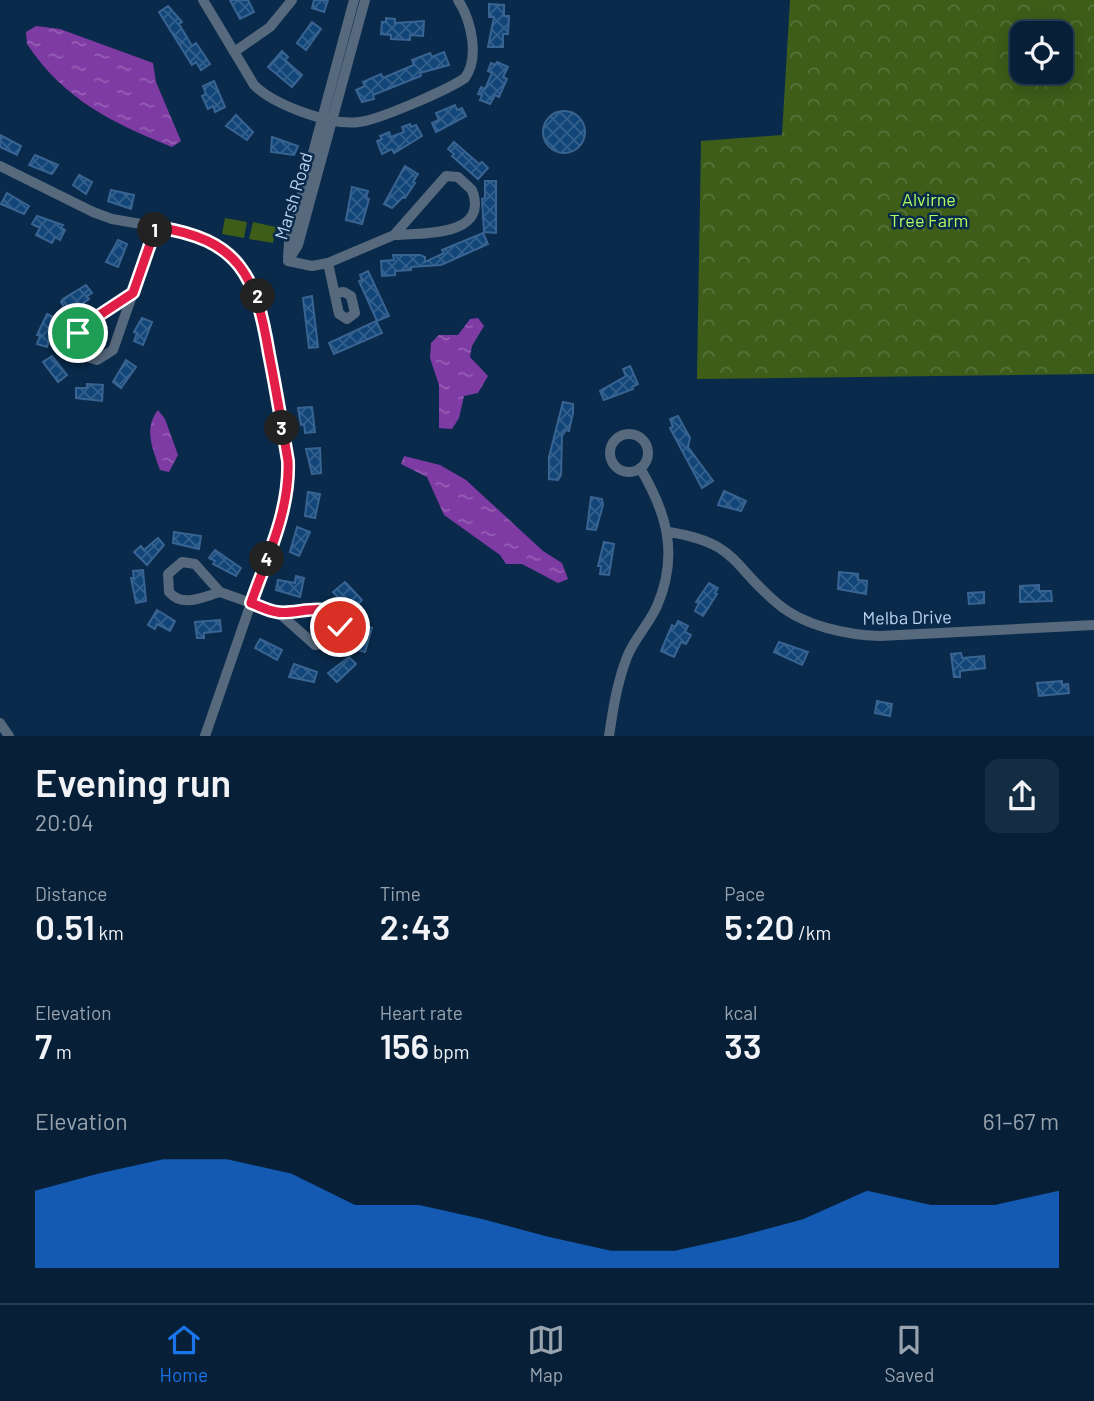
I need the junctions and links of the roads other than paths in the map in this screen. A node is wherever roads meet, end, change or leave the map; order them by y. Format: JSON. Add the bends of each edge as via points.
{"nodes":[{"id":1,"x":203,"y":0,"type":"edge"},
{"id":2,"x":292,"y":0,"type":"edge"},
{"id":3,"x":354,"y":0,"type":"edge"},
{"id":4,"x":365,"y":0,"type":"edge"},
{"id":5,"x":458,"y":0,"type":"edge"},
{"id":6,"x":234,"y":52,"type":"junction"},
{"id":7,"x":328,"y":117,"type":"junction"},
{"id":8,"x":0,"y":166,"type":"edge"},
{"id":9,"x":156,"y":227,"type":"junction"},
{"id":10,"x":394,"y":235,"type":"junction"},
{"id":11,"x":328,"y":263,"type":"junction"},
{"id":12,"x":133,"y":293,"type":"junction"},
{"id":13,"x":336,"y":293,"type":"dead end"},
{"id":14,"x":640,"y":468,"type":"dead end"},
{"id":15,"x":668,"y":532,"type":"junction"},
{"id":16,"x":220,"y":592,"type":"junction"},
{"id":17,"x":251,"y":603,"type":"junction"},
{"id":18,"x":279,"y":613,"type":"junction"},
{"id":19,"x":1094,"y":625,"type":"edge"},
{"id":20,"x":0,"y":723,"type":"edge"},
{"id":21,"x":9,"y":736,"type":"edge"},
{"id":22,"x":205,"y":736,"type":"edge"},
{"id":23,"x":609,"y":736,"type":"edge"}],
"edges":[{"from":1,"to":6,"type":"street"},
{"from":2,"to":6,"type":"street","via":[[270,27]]},
{"from":3,"to":7,"type":"street","name":"Marsh Road"},
{"from":4,"to":7,"type":"street","name":"Marsh Road"},
{"from":5,"to":7,"type":"street","via":[[470,25],[472,59],[465,78],[366,121]]},
{"from":6,"to":7,"type":"street","via":[[262,93],[281,104]]},
{"from":7,"to":11,"type":"street","name":"Marsh Road","via":[[298,245],[288,261],[312,266]]},
{"from":8,"to":9,"type":"street","via":[[93,212]]},
{"from":9,"to":12,"type":"street"},
{"from":9,"to":17,"type":"street","via":[[204,238],[229,254],[249,277],[263,315],[289,481]]},
{"from":10,"to":10,"type":"street","via":[[443,178],[458,177],[472,190],[473,214],[465,225]]},
{"from":10,"to":11,"type":"street"},
{"from":11,"to":13,"type":"street"},
{"from":12,"to":12,"type":"street","via":[[113,349],[103,358],[85,356],[77,346],[82,328]]},
{"from":14,"to":15,"type":"street","via":[[656,495]]},
{"from":15,"to":19,"type":"street","name":"Melba Drive","via":[[718,546],[788,611],[848,634]]},
{"from":15,"to":23,"type":"street","via":[[660,598],[628,654]]},
{"from":16,"to":16,"type":"street","via":[[178,600],[166,586],[168,573],[182,562],[195,564]]},
{"from":16,"to":17,"type":"street"},
{"from":17,"to":18,"type":"street"},
{"from":17,"to":22,"type":"street"},
{"from":18,"to":18,"type":"street","via":[[315,645],[332,643],[339,633],[339,621],[324,609]]},
{"from":20,"to":21,"type":"street"}]}
